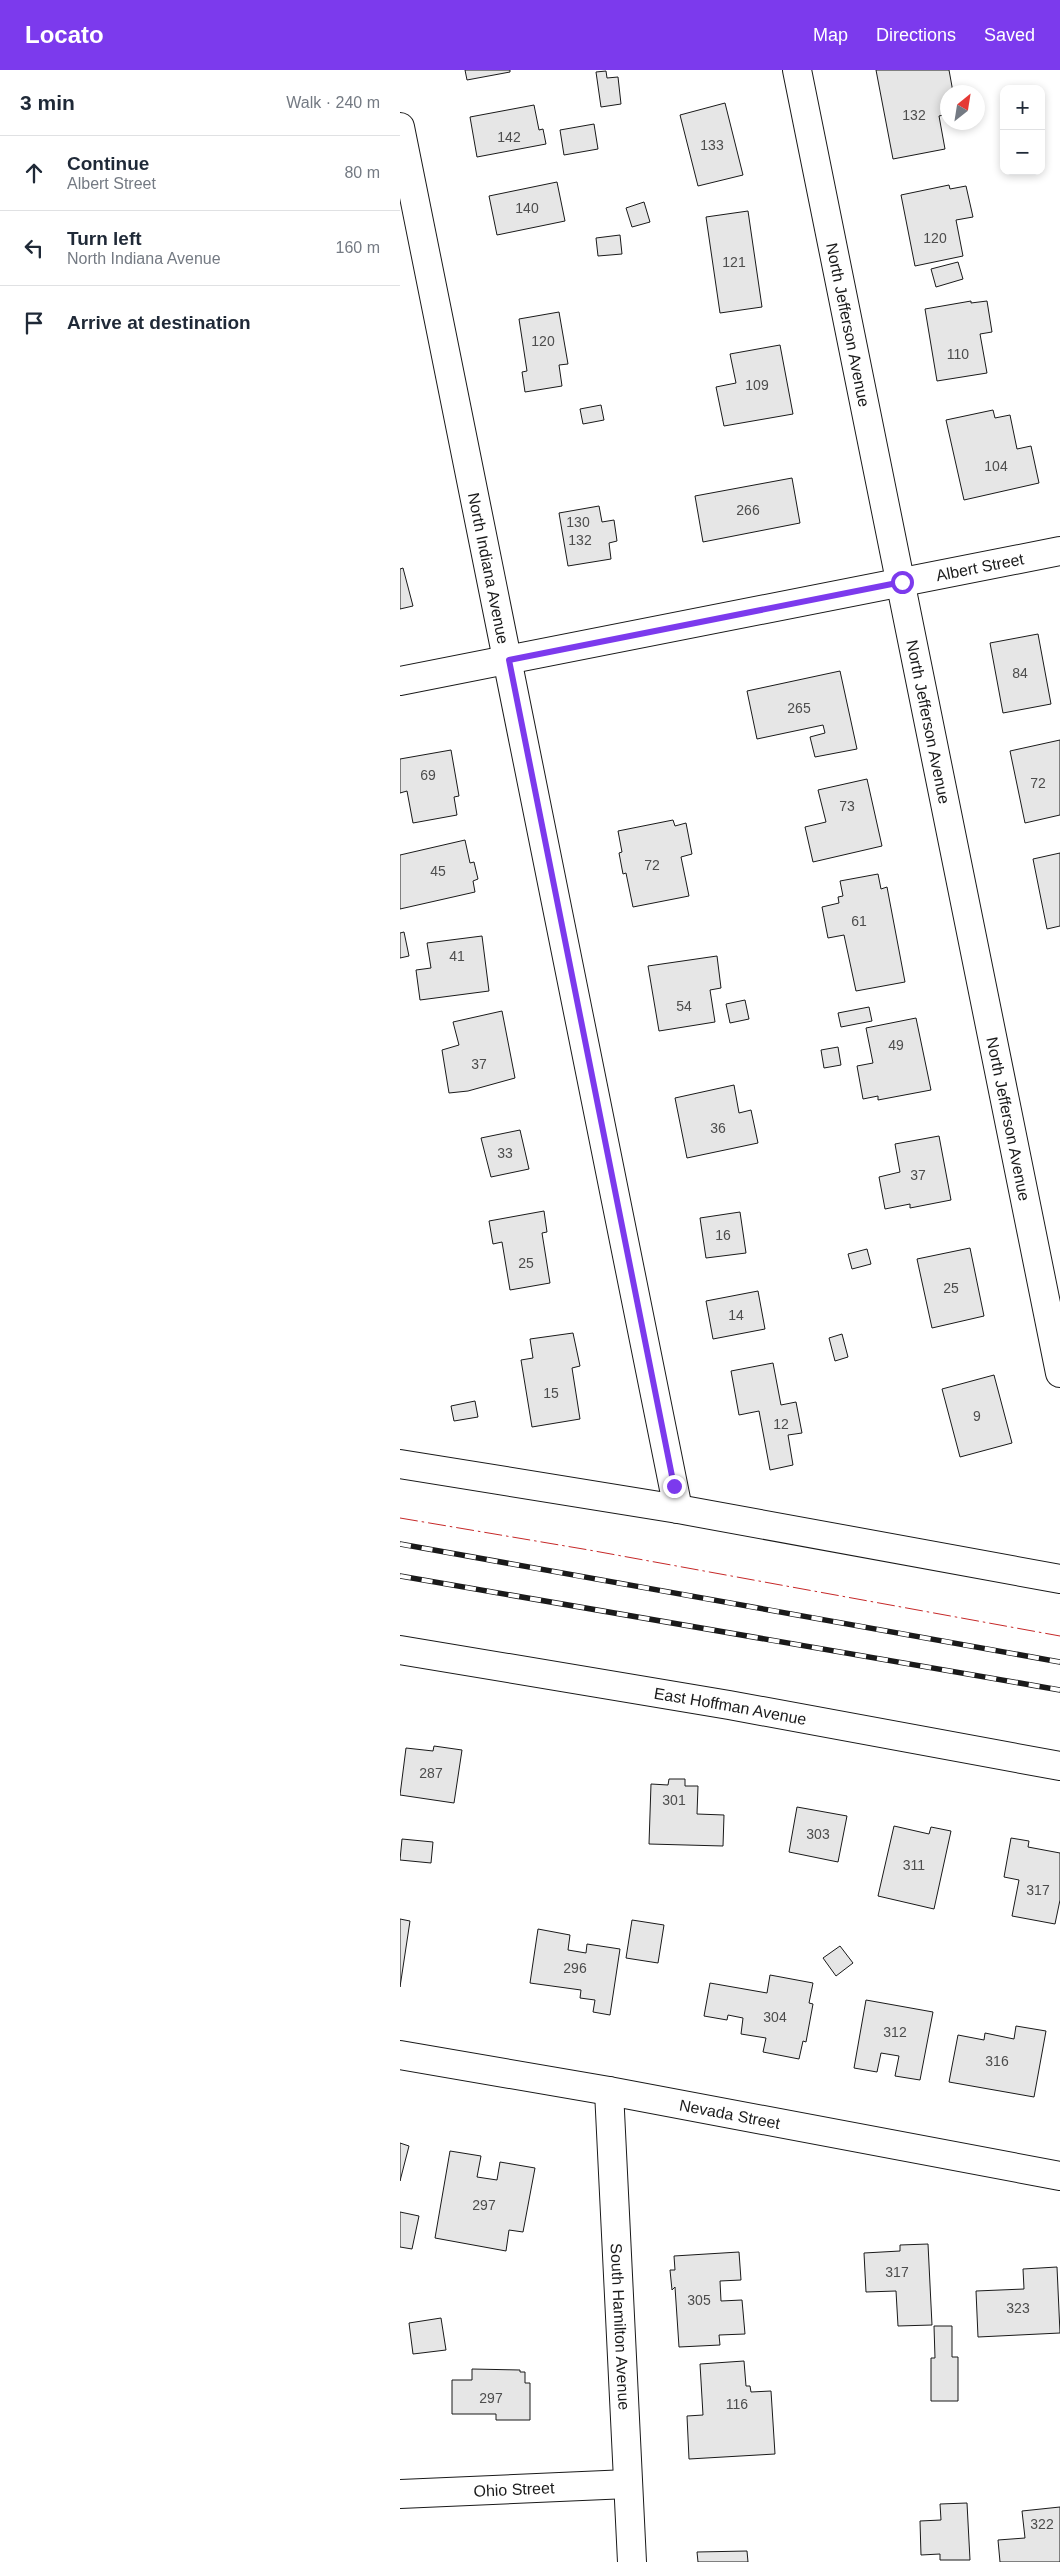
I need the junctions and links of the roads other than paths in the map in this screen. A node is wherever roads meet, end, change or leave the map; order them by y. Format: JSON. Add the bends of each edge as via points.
{"nodes":[{"id":1,"x":797,"y":70,"type":"edge"},
{"id":2,"x":400,"y":127,"type":"edge"},
{"id":3,"x":1060,"y":551,"type":"edge"},
{"id":4,"x":902,"y":582,"type":"junction"},
{"id":5,"x":509,"y":660,"type":"junction"},
{"id":6,"x":400,"y":681,"type":"edge"},
{"id":7,"x":1060,"y":1373,"type":"edge"},
{"id":8,"x":400,"y":1464,"type":"edge"},
{"id":9,"x":678,"y":1509,"type":"junction"},
{"id":10,"x":1060,"y":1579,"type":"edge"},
{"id":11,"x":400,"y":1650,"type":"edge"},
{"id":12,"x":1060,"y":1766,"type":"edge"},
{"id":13,"x":400,"y":2055,"type":"edge"},
{"id":14,"x":609,"y":2091,"type":"junction"},
{"id":15,"x":1060,"y":2176,"type":"edge"},
{"id":16,"x":628,"y":2484,"type":"junction"},
{"id":17,"x":400,"y":2494,"type":"edge"},
{"id":18,"x":632,"y":2562,"type":"edge"}],
"edges":[{"from":1,"to":4,"type":"street","name":"North Jefferson Avenue"},
{"from":2,"to":5,"type":"street","name":"North Indiana Avenue"},
{"from":3,"to":4,"type":"street","name":"Albert Street"},
{"from":4,"to":5,"type":"street","name":"Albert Street"},
{"from":4,"to":7,"type":"street","name":"North Jefferson Avenue"},
{"from":5,"to":6,"type":"street","name":"Albert Street"},
{"from":5,"to":9,"type":"street","name":"North Indiana Avenue"},
{"from":8,"to":9,"type":"street"},
{"from":9,"to":10,"type":"street"},
{"from":11,"to":12,"type":"street","name":"East Hoffman Avenue","via":[[729,1705]]},
{"from":13,"to":14,"type":"street","name":"Nevada Street"},
{"from":14,"to":15,"type":"street","name":"Nevada Street"},
{"from":14,"to":16,"type":"street","name":"South Hamilton Avenue"},
{"from":16,"to":17,"type":"street","name":"Ohio Street"},
{"from":16,"to":18,"type":"street","name":"South Hamilton Avenue"}]}
